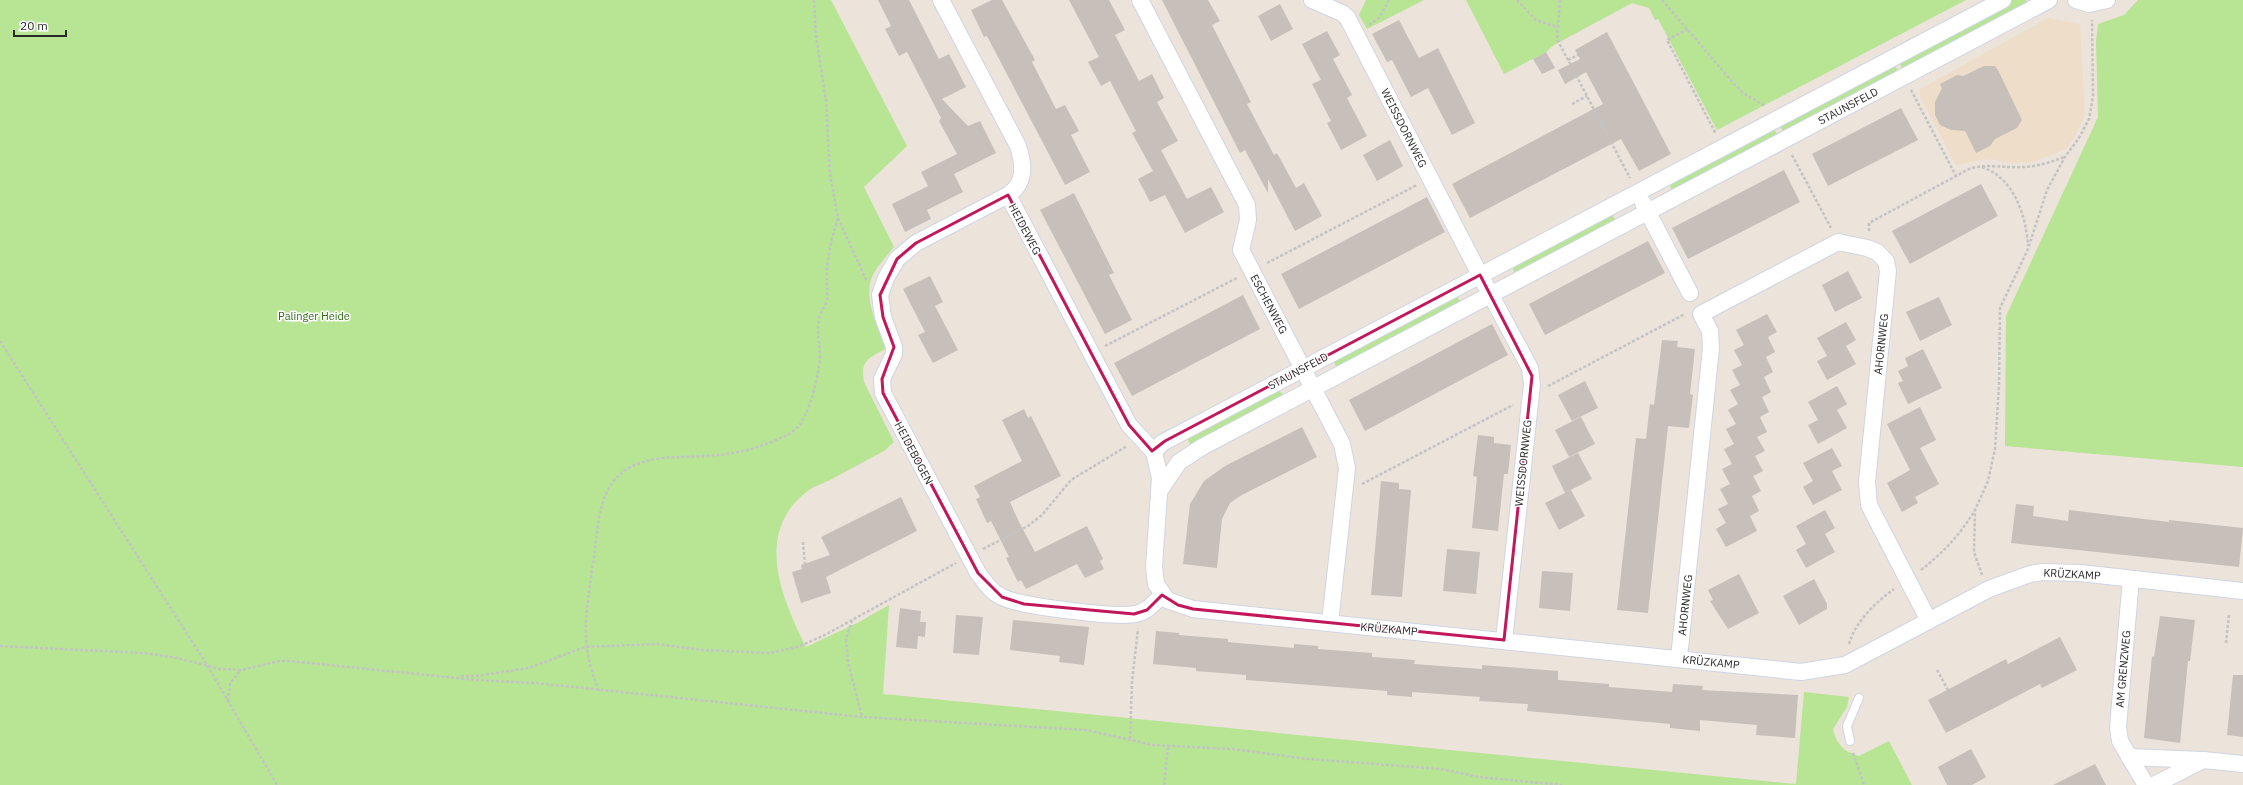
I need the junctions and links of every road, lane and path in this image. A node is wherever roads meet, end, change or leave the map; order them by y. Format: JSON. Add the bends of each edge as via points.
{"nodes":[{"id":1,"x":814,"y":0,"type":"edge"},
{"id":2,"x":941,"y":0,"type":"edge"},
{"id":3,"x":1140,"y":0,"type":"edge"},
{"id":4,"x":1312,"y":0,"type":"edge"},
{"id":5,"x":1390,"y":0,"type":"edge"},
{"id":6,"x":1517,"y":0,"type":"edge"},
{"id":7,"x":1560,"y":0,"type":"edge"},
{"id":8,"x":1662,"y":0,"type":"edge"},
{"id":9,"x":2003,"y":0,"type":"edge"},
{"id":10,"x":2048,"y":0,"type":"edge"},
{"id":11,"x":2076,"y":0,"type":"edge"},
{"id":12,"x":2106,"y":0,"type":"edge"},
{"id":13,"x":2092,"y":19,"type":"dead end"},
{"id":14,"x":1557,"y":27,"type":"junction"},
{"id":15,"x":1688,"y":29,"type":"junction"},
{"id":16,"x":1355,"y":33,"type":"junction"},
{"id":17,"x":1578,"y":55,"type":"dead end"},
{"id":18,"x":1568,"y":60,"type":"junction"},
{"id":19,"x":1910,"y":88,"type":"dead end"},
{"id":20,"x":1587,"y":96,"type":"junction"},
{"id":21,"x":1572,"y":104,"type":"dead end"},
{"id":22,"x":1768,"y":111,"type":"dead end"},
{"id":23,"x":1718,"y":138,"type":"dead end"},
{"id":24,"x":1790,"y":151,"type":"dead end"},
{"id":25,"x":2065,"y":157,"type":"junction"},
{"id":26,"x":1979,"y":166,"type":"junction"},
{"id":27,"x":1956,"y":176,"type":"junction"},
{"id":28,"x":1418,"y":184,"type":"dead end"},
{"id":29,"x":1635,"y":188,"type":"junction"},
{"id":30,"x":1008,"y":195,"type":"junction"},
{"id":31,"x":1648,"y":212,"type":"junction"},
{"id":32,"x":838,"y":218,"type":"junction"},
{"id":33,"x":1838,"y":242,"type":"junction"},
{"id":34,"x":1867,"y":248,"type":"junction"},
{"id":35,"x":2028,"y":248,"type":"junction"},
{"id":36,"x":1263,"y":265,"type":"dead end"},
{"id":37,"x":1242,"y":275,"type":"dead end"},
{"id":38,"x":1480,"y":275,"type":"junction"},
{"id":39,"x":1690,"y":294,"type":"dead end"},
{"id":40,"x":880,"y":295,"type":"junction"},
{"id":41,"x":1491,"y":295,"type":"junction"},
{"id":42,"x":1696,"y":311,"type":"junction"},
{"id":43,"x":0,"y":341,"type":"edge"},
{"id":44,"x":1091,"y":353,"type":"junction"},
{"id":45,"x":1303,"y":368,"type":"junction"},
{"id":46,"x":1547,"y":387,"type":"dead end"},
{"id":47,"x":1313,"y":388,"type":"junction"},
{"id":48,"x":1514,"y":404,"type":"dead end"},
{"id":49,"x":1128,"y":446,"type":"dead end"},
{"id":50,"x":1154,"y":452,"type":"junction"},
{"id":51,"x":1361,"y":484,"type":"dead end"},
{"id":52,"x":1160,"y":490,"type":"junction"},
{"id":53,"x":1975,"y":510,"type":"junction"},
{"id":54,"x":803,"y":542,"type":"dead end"},
{"id":55,"x":969,"y":556,"type":"junction"},
{"id":56,"x":805,"y":564,"type":"dead end"},
{"id":57,"x":1917,"y":572,"type":"dead end"},
{"id":58,"x":2131,"y":578,"type":"junction"},
{"id":59,"x":1899,"y":585,"type":"dead end"},
{"id":60,"x":1989,"y":590,"type":"junction"},
{"id":61,"x":2243,"y":591,"type":"edge"},
{"id":62,"x":1162,"y":595,"type":"junction"},
{"id":63,"x":2229,"y":614,"type":"dead end"},
{"id":64,"x":852,"y":620,"type":"junction"},
{"id":65,"x":1929,"y":621,"type":"junction"},
{"id":66,"x":1330,"y":623,"type":"junction"},
{"id":67,"x":1138,"y":624,"type":"dead end"},
{"id":68,"x":1504,"y":640,"type":"junction"},
{"id":69,"x":2226,"y":642,"type":"dead end"},
{"id":70,"x":0,"y":646,"type":"edge"},
{"id":71,"x":585,"y":647,"type":"junction"},
{"id":72,"x":1847,"y":649,"type":"dead end"},
{"id":73,"x":1679,"y":658,"type":"junction"},
{"id":74,"x":207,"y":665,"type":"junction"},
{"id":75,"x":242,"y":670,"type":"junction"},
{"id":76,"x":1937,"y":670,"type":"dead end"},
{"id":77,"x":452,"y":676,"type":"junction"},
{"id":78,"x":1948,"y":690,"type":"dead end"},
{"id":79,"x":599,"y":691,"type":"junction"},
{"id":80,"x":1860,"y":698,"type":"dead end"},
{"id":81,"x":228,"y":701,"type":"junction"},
{"id":82,"x":862,"y":717,"type":"junction"},
{"id":83,"x":1130,"y":739,"type":"junction"},
{"id":84,"x":1850,"y":741,"type":"joint"},
{"id":85,"x":1168,"y":746,"type":"junction"},
{"id":86,"x":2129,"y":757,"type":"junction"},
{"id":87,"x":2203,"y":760,"type":"junction"},
{"id":88,"x":2243,"y":764,"type":"edge"},
{"id":89,"x":277,"y":785,"type":"edge"},
{"id":90,"x":1164,"y":785,"type":"edge"},
{"id":91,"x":1562,"y":785,"type":"edge"},
{"id":92,"x":1864,"y":785,"type":"edge"},
{"id":93,"x":2146,"y":785,"type":"edge"},
{"id":94,"x":2154,"y":785,"type":"edge"}],
"edges":[{"from":1,"to":32,"type":"path","via":[[816,36],[826,101],[830,174]]},
{"from":2,"to":30,"type":"street","name":"HEIDEWEG","via":[[1018,146],[1023,162],[1022,177],[1017,189]]},
{"from":3,"to":45,"type":"street","name":"ESCHENWEG","via":[[1248,205],[1248,220],[1241,250]]},
{"from":4,"to":16,"type":"street","name":"WEISSDORNWEG","via":[[1342,13]]},
{"from":5,"to":16,"type":"path","via":[[1379,18]]},
{"from":6,"to":14,"type":"path","via":[[1536,20]]},
{"from":7,"to":14,"type":"path"},
{"from":8,"to":15,"type":"path"},
{"from":9,"to":29,"type":"street","name":"STAUNSFELD"},
{"from":10,"to":31,"type":"street","name":"STAUNSFELD"},
{"from":11,"to":12,"type":"street","via":[[2089,4]]},
{"from":13,"to":25,"type":"path","via":[[2093,96],[2089,119]]},
{"from":14,"to":18,"type":"path","via":[[1557,39]]},
{"from":15,"to":22,"type":"path","via":[[1735,85],[1765,106]]},
{"from":15,"to":23,"type":"path","via":[[1667,40]]},
{"from":16,"to":38,"type":"street","name":"WEISSDORNWEG"},
{"from":17,"to":18,"type":"path"},
{"from":18,"to":20,"type":"path"},
{"from":19,"to":27,"type":"path"},
{"from":20,"to":21,"type":"path"},
{"from":20,"to":29,"type":"path"},
{"from":24,"to":33,"type":"path"},
{"from":25,"to":26,"type":"path","via":[[2031,167]]},
{"from":25,"to":35,"type":"path","via":[[2047,190]]},
{"from":26,"to":27,"type":"path"},
{"from":26,"to":35,"type":"path","via":[[1998,175],[2016,198],[2023,216]]},
{"from":27,"to":34,"type":"path","via":[[1869,223]]},
{"from":28,"to":36,"type":"path"},
{"from":29,"to":31,"type":"street"},
{"from":29,"to":38,"type":"street","name":"STAUNSFELD"},
{"from":30,"to":40,"type":"street","name":"HEIDEBOGEN","via":[[906,250],[897,259],[886,278]]},
{"from":30,"to":44,"type":"street","name":"HEIDEWEG"},
{"from":31,"to":39,"type":"street"},
{"from":31,"to":41,"type":"street","name":"STAUNSFELD"},
{"from":32,"to":40,"type":"path","via":[[865,279]]},
{"from":32,"to":71,"type":"path","via":[[828,263],[827,300],[819,316],[817,337],[820,354],[812,398],[800,424],[781,438],[745,451],[665,457],[644,462],[626,471],[613,482],[603,504],[599,524],[586,609]]},
{"from":33,"to":34,"type":"street","name":"AHORNWEG"},
{"from":33,"to":42,"type":"street"},
{"from":34,"to":65,"type":"street","name":"AHORNWEG","via":[[1877,252],[1886,261],[1888,271],[1867,482],[1869,504]]},
{"from":35,"to":53,"type":"path","via":[[2000,308],[1995,449],[1988,481]]},
{"from":37,"to":44,"type":"path"},
{"from":38,"to":41,"type":"street"},
{"from":38,"to":45,"type":"street","name":"STAUNSFELD"},
{"from":40,"to":55,"type":"street","name":"HEIDEBOGEN","via":[[883,316],[894,347],[894,354],[882,379],[883,393]]},
{"from":41,"to":47,"type":"street","name":"STAUNSFELD"},
{"from":41,"to":68,"type":"street","name":"WEISSDORNWEG","via":[[1532,376]]},
{"from":42,"to":46,"type":"path"},
{"from":42,"to":73,"type":"street","name":"AHORNWEG","via":[[1710,331],[1711,348]]},
{"from":43,"to":74,"type":"path"},
{"from":44,"to":50,"type":"street","name":"HEIDEWEG","via":[[1129,425]]},
{"from":45,"to":47,"type":"street","name":"ESCHENWEG"},
{"from":45,"to":50,"type":"street","name":"STAUNSFELD","via":[[1165,441]]},
{"from":47,"to":52,"type":"street","name":"STAUNSFELD","via":[[1186,456],[1175,466]]},
{"from":47,"to":66,"type":"street","name":"ESCHENWEG","via":[[1342,444],[1347,468]]},
{"from":48,"to":51,"type":"path"},
{"from":49,"to":55,"type":"path","via":[[1071,480],[1042,515],[1028,526]]},
{"from":50,"to":52,"type":"street","name":"STAUNSFELD"},
{"from":52,"to":62,"type":"street","name":"STAUNSFELD","via":[[1154,567],[1156,584]]},
{"from":53,"to":57,"type":"path","via":[[1960,534],[1945,551]]},
{"from":53,"to":60,"type":"path","via":[[1974,552]]},
{"from":54,"to":56,"type":"path"},
{"from":55,"to":62,"type":"street","name":"HEIDEBOGEN","via":[[989,588],[1002,597],[1024,604],[1107,614],[1134,614],[1147,610]]},
{"from":55,"to":64,"type":"path"},
{"from":58,"to":60,"type":"street","name":"KRÜZKAMP","via":[[2043,572],[2015,578]]},
{"from":58,"to":61,"type":"street","name":"KRÜZKAMP"},
{"from":58,"to":86,"type":"street","name":"AM GRENZWEG","via":[[2118,728],[2120,741]]},
{"from":59,"to":72,"type":"path","via":[[1883,596],[1868,612],[1851,636]]},
{"from":60,"to":65,"type":"street","name":"KRÜZKAMP"},
{"from":62,"to":66,"type":"street","name":"KRÜZKAMP","via":[[1178,605],[1194,609]]},
{"from":63,"to":69,"type":"path"},
{"from":64,"to":71,"type":"path","via":[[797,647],[770,653],[702,650],[657,644]]},
{"from":64,"to":82,"type":"path","via":[[846,639],[848,662]]},
{"from":65,"to":73,"type":"street","name":"KRÜZKAMP","via":[[1845,665],[1831,669],[1801,672]]},
{"from":66,"to":68,"type":"street","name":"KRÜZKAMP"},
{"from":67,"to":83,"type":"path"},
{"from":68,"to":73,"type":"street","name":"KRÜZKAMP"},
{"from":70,"to":74,"type":"path","via":[[144,653]]},
{"from":71,"to":77,"type":"path","via":[[529,668],[476,676]]},
{"from":71,"to":79,"type":"path"},
{"from":74,"to":75,"type":"path","via":[[220,669]]},
{"from":74,"to":81,"type":"path"},
{"from":75,"to":77,"type":"path","via":[[284,661]]},
{"from":75,"to":81,"type":"path","via":[[230,683]]},
{"from":76,"to":78,"type":"path"},
{"from":77,"to":79,"type":"path"},
{"from":79,"to":82,"type":"path"},
{"from":80,"to":84,"type":"lane","via":[[1847,726]]},
{"from":81,"to":89,"type":"path"},
{"from":82,"to":83,"type":"path","via":[[1086,730]]},
{"from":83,"to":85,"type":"path"},
{"from":84,"to":92,"type":"path"},
{"from":85,"to":90,"type":"path"},
{"from":85,"to":91,"type":"path","via":[[1232,749],[1308,759],[1441,769],[1479,777]]},
{"from":86,"to":87,"type":"street"},
{"from":86,"to":93,"type":"street","name":"AM GRENZWEG"},
{"from":87,"to":88,"type":"street"},
{"from":87,"to":94,"type":"street"}]}
